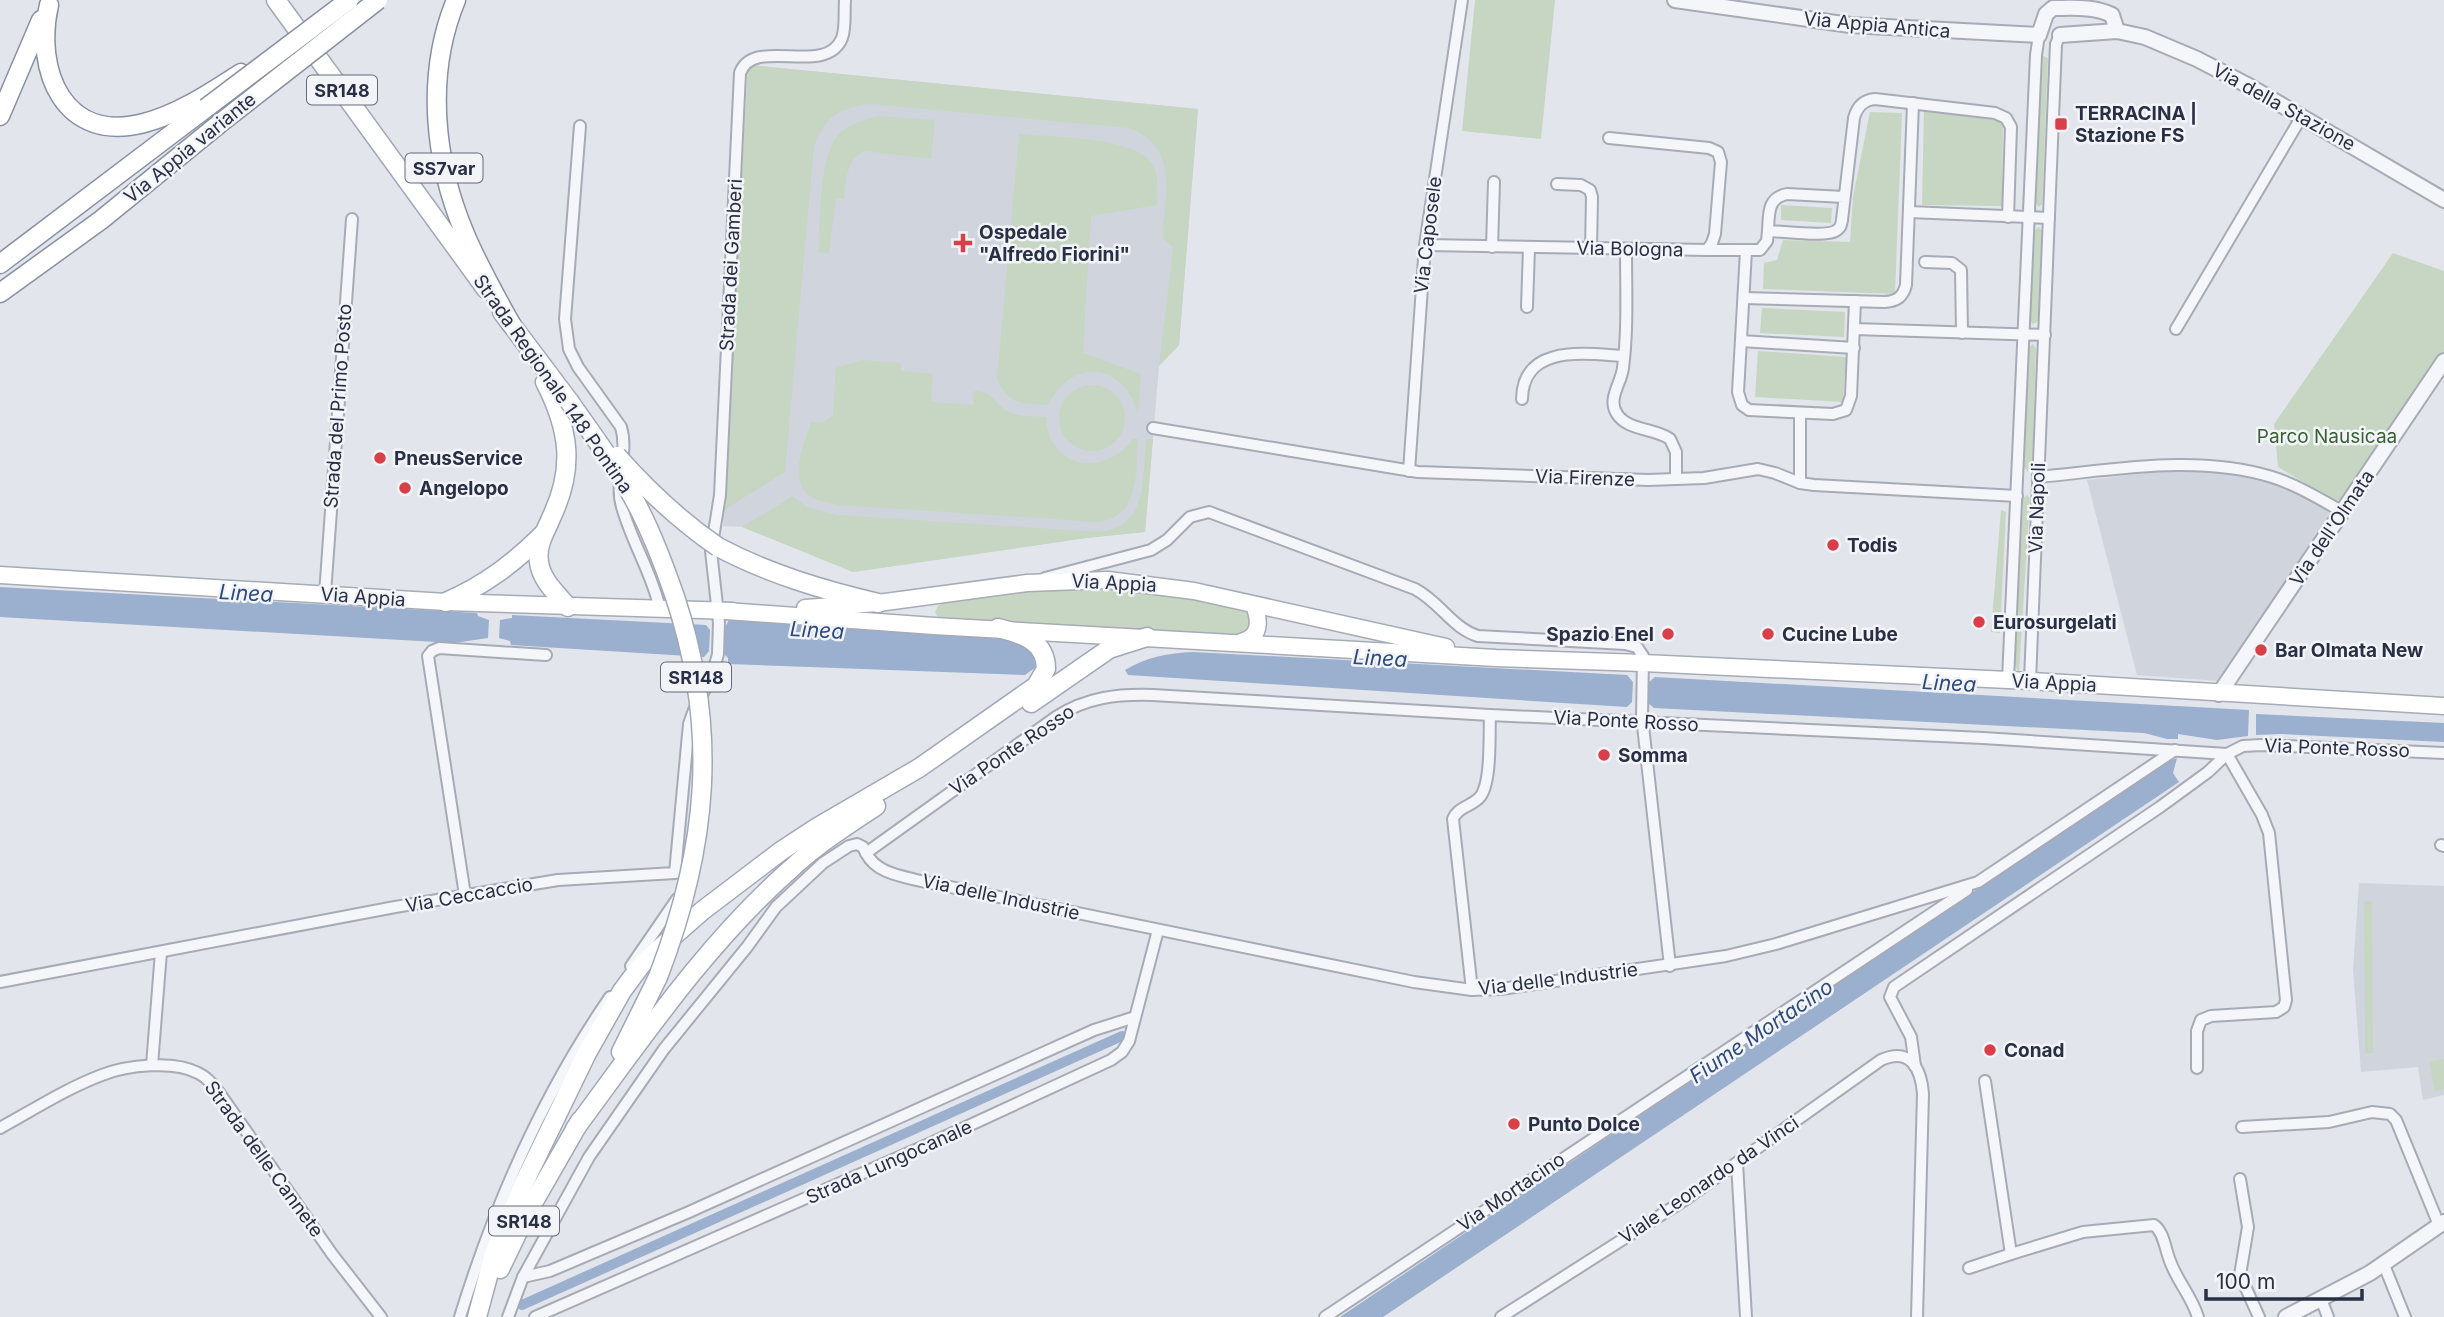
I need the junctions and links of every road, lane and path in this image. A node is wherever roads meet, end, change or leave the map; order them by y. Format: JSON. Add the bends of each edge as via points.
{"nodes":[{"id":1,"x":276,"y":0,"type":"edge"},
{"id":2,"x":349,"y":0,"type":"edge"},
{"id":3,"x":378,"y":0,"type":"edge"},
{"id":4,"x":456,"y":0,"type":"edge"},
{"id":5,"x":845,"y":0,"type":"edge"},
{"id":6,"x":1462,"y":0,"type":"edge"},
{"id":7,"x":1675,"y":0,"type":"edge"},
{"id":8,"x":50,"y":2,"type":"edge"},
{"id":9,"x":2117,"y":31,"type":"junction"},
{"id":10,"x":2039,"y":35,"type":"junction"},
{"id":11,"x":2060,"y":35,"type":"joint"},
{"id":12,"x":202,"y":103,"type":"junction"},
{"id":13,"x":1913,"y":103,"type":"junction"},
{"id":14,"x":0,"y":116,"type":"edge"},
{"id":15,"x":2302,"y":116,"type":"junction"},
{"id":16,"x":580,"y":126,"type":"dead end"},
{"id":17,"x":1609,"y":138,"type":"dead end"},
{"id":18,"x":1494,"y":182,"type":"dead end"},
{"id":19,"x":1557,"y":184,"type":"dead end"},
{"id":20,"x":1844,"y":197,"type":"junction"},
{"id":21,"x":2444,"y":200,"type":"edge"},
{"id":22,"x":1909,"y":212,"type":"junction"},
{"id":23,"x":2008,"y":217,"type":"junction"},
{"id":24,"x":2028,"y":218,"type":"junction"},
{"id":25,"x":352,"y":219,"type":"dead end"},
{"id":26,"x":2049,"y":219,"type":"junction"},
{"id":27,"x":1768,"y":231,"type":"junction"},
{"id":28,"x":1425,"y":246,"type":"junction"},
{"id":29,"x":1492,"y":247,"type":"junction"},
{"id":30,"x":1529,"y":248,"type":"junction"},
{"id":31,"x":1591,"y":249,"type":"junction"},
{"id":32,"x":1626,"y":249,"type":"junction"},
{"id":33,"x":1707,"y":250,"type":"junction"},
{"id":34,"x":1746,"y":251,"type":"junction"},
{"id":35,"x":1925,"y":262,"type":"dead end"},
{"id":36,"x":0,"y":264,"type":"edge"},
{"id":37,"x":0,"y":293,"type":"edge"},
{"id":38,"x":1744,"y":298,"type":"junction"},
{"id":39,"x":1855,"y":301,"type":"junction"},
{"id":40,"x":1527,"y":307,"type":"dead end"},
{"id":41,"x":511,"y":324,"type":"junction"},
{"id":42,"x":2176,"y":329,"type":"dead end"},
{"id":43,"x":1854,"y":330,"type":"junction"},
{"id":44,"x":1962,"y":332,"type":"junction"},
{"id":45,"x":2023,"y":334,"type":"junction"},
{"id":46,"x":2045,"y":335,"type":"junction"},
{"id":47,"x":1741,"y":341,"type":"junction"},
{"id":48,"x":1854,"y":348,"type":"junction"},
{"id":49,"x":1624,"y":356,"type":"junction"},
{"id":50,"x":2444,"y":361,"type":"edge"},
{"id":51,"x":1522,"y":400,"type":"dead end"},
{"id":52,"x":569,"y":401,"type":"junction"},
{"id":53,"x":1800,"y":413,"type":"junction"},
{"id":54,"x":1153,"y":429,"type":"dead end"},
{"id":55,"x":1409,"y":471,"type":"junction"},
{"id":56,"x":1675,"y":479,"type":"junction"},
{"id":57,"x":2038,"y":481,"type":"junction"},
{"id":58,"x":1800,"y":483,"type":"junction"},
{"id":59,"x":2017,"y":490,"type":"junction"},
{"id":60,"x":2343,"y":512,"type":"junction"},
{"id":61,"x":543,"y":534,"type":"junction"},
{"id":62,"x":1112,"y":558,"type":"junction"},
{"id":63,"x":0,"y":575,"type":"edge"},
{"id":64,"x":1108,"y":580,"type":"junction"},
{"id":65,"x":1027,"y":583,"type":"junction"},
{"id":66,"x":325,"y":594,"type":"junction"},
{"id":67,"x":937,"y":595,"type":"junction"},
{"id":68,"x":446,"y":602,"type":"junction"},
{"id":69,"x":878,"y":603,"type":"junction"},
{"id":70,"x":1254,"y":604,"type":"junction"},
{"id":71,"x":568,"y":607,"type":"junction"},
{"id":72,"x":660,"y":609,"type":"junction"},
{"id":73,"x":721,"y":615,"type":"junction"},
{"id":74,"x":934,"y":626,"type":"junction"},
{"id":75,"x":998,"y":628,"type":"junction"},
{"id":76,"x":1147,"y":637,"type":"junction"},
{"id":77,"x":1238,"y":642,"type":"junction"},
{"id":78,"x":546,"y":655,"type":"dead end"},
{"id":79,"x":1496,"y":658,"type":"junction"},
{"id":80,"x":1643,"y":666,"type":"junction"},
{"id":81,"x":2008,"y":680,"type":"junction"},
{"id":82,"x":2029,"y":681,"type":"junction"},
{"id":83,"x":2219,"y":694,"type":"junction"},
{"id":84,"x":2444,"y":706,"type":"edge"},
{"id":85,"x":1490,"y":715,"type":"junction"},
{"id":86,"x":1643,"y":720,"type":"junction"},
{"id":87,"x":2179,"y":750,"type":"junction"},
{"id":88,"x":2444,"y":753,"type":"edge"},
{"id":89,"x":2224,"y":754,"type":"junction"},
{"id":90,"x":866,"y":853,"type":"junction"},
{"id":91,"x":675,"y":873,"type":"junction"},
{"id":92,"x":1978,"y":882,"type":"junction"},
{"id":93,"x":465,"y":895,"type":"junction"},
{"id":94,"x":1158,"y":930,"type":"junction"},
{"id":95,"x":161,"y":952,"type":"junction"},
{"id":96,"x":1670,"y":966,"type":"junction"},
{"id":97,"x":0,"y":982,"type":"edge"},
{"id":98,"x":1472,"y":990,"type":"junction"},
{"id":99,"x":1135,"y":1017,"type":"junction"},
{"id":100,"x":152,"y":1065,"type":"junction"},
{"id":101,"x":1915,"y":1066,"type":"junction"},
{"id":102,"x":2197,"y":1068,"type":"dead end"},
{"id":103,"x":1985,"y":1082,"type":"dead end"},
{"id":104,"x":2242,"y":1127,"type":"dead end"},
{"id":105,"x":0,"y":1128,"type":"edge"},
{"id":106,"x":575,"y":1129,"type":"junction"},
{"id":107,"x":1737,"y":1163,"type":"junction"},
{"id":108,"x":2240,"y":1180,"type":"dead end"},
{"id":109,"x":2442,"y":1224,"type":"edge"},
{"id":110,"x":2011,"y":1254,"type":"junction"},
{"id":111,"x":2384,"y":1265,"type":"junction"},
{"id":112,"x":1969,"y":1268,"type":"dead end"},
{"id":113,"x":523,"y":1277,"type":"junction"},
{"id":114,"x":2321,"y":1299,"type":"junction"},
{"id":115,"x":381,"y":1317,"type":"edge"},
{"id":116,"x":460,"y":1317,"type":"edge"},
{"id":117,"x":480,"y":1317,"type":"edge"},
{"id":118,"x":508,"y":1317,"type":"edge"},
{"id":119,"x":535,"y":1317,"type":"edge"},
{"id":120,"x":1325,"y":1317,"type":"edge"},
{"id":121,"x":1501,"y":1317,"type":"edge"},
{"id":122,"x":1746,"y":1317,"type":"edge"},
{"id":123,"x":1917,"y":1317,"type":"edge"},
{"id":124,"x":2198,"y":1317,"type":"edge"},
{"id":125,"x":2259,"y":1317,"type":"edge"},
{"id":126,"x":2286,"y":1317,"type":"edge"},
{"id":127,"x":2328,"y":1317,"type":"edge"},
{"id":128,"x":2405,"y":1317,"type":"edge"}],
"edges":[{"from":1,"to":41,"type":"main road","name":"Strada Regionale 148 Pontina","number":"SR148"},
{"from":2,"to":12,"type":"main road","name":"Via Appia variante","bridge":true},
{"from":3,"to":37,"type":"main road","name":"Via Appia variante","bridge":true,"via":[[101,220]]},
{"from":4,"to":41,"type":"main road","number":"SS7var","via":[[437,77],[441,149],[465,234]]},
{"from":5,"to":73,"type":"street","name":"Strada dei Gamberi","via":[[843,36],[834,48],[804,57],[757,57],[746,62],[740,73],[720,495],[711,551]]},
{"from":6,"to":28,"type":"street","name":"Via Caposele"},
{"from":7,"to":10,"type":"street","name":"Via Appia Antica","via":[[1850,25]]},
{"from":8,"to":12,"type":"main road","via":[[44,39],[47,69],[61,97],[82,117],[99,124],[132,125]]},
{"from":8,"to":14,"type":"main road"},
{"from":9,"to":10,"type":"street","via":[[2112,15],[2101,10],[2053,8]]},
{"from":9,"to":11,"type":"street"},
{"from":9,"to":15,"type":"street","name":"Via della Stazione","via":[[2145,37],[2197,59]]},
{"from":10,"to":24,"type":"street","name":"Via Napoli"},
{"from":11,"to":26,"type":"street","name":"Via Napoli"},
{"from":12,"to":36,"type":"main road","name":"Via Appia variante"},
{"from":13,"to":20,"type":"street","via":[[1870,100],[1858,107]]},
{"from":13,"to":22,"type":"street"},
{"from":13,"to":23,"type":"street","via":[[2006,118],[2011,131]]},
{"from":15,"to":21,"type":"street","name":"Via della Stazione"},
{"from":15,"to":42,"type":"street"},
{"from":16,"to":72,"type":"street","via":[[565,319],[569,349],[625,438],[618,490]]},
{"from":17,"to":33,"type":"street","name":"Via Bologna","via":[[1718,152],[1715,234]]},
{"from":18,"to":29,"type":"street"},
{"from":19,"to":31,"type":"street","via":[[1581,184],[1590,190]]},
{"from":20,"to":27,"type":"street","via":[[1779,196],[1770,205]]},
{"from":20,"to":27,"type":"street","via":[[1842,225],[1834,233]]},
{"from":22,"to":23,"type":"street"},
{"from":22,"to":39,"type":"street","via":[[1902,295],[1888,302]]},
{"from":23,"to":24,"type":"street"},
{"from":24,"to":26,"type":"street"},
{"from":24,"to":45,"type":"street","name":"Via Napoli"},
{"from":25,"to":66,"type":"street","name":"Strada del Primo Posto"},
{"from":26,"to":46,"type":"street","name":"Via Napoli"},
{"from":27,"to":34,"type":"street","via":[[1762,248]]},
{"from":28,"to":29,"type":"street","name":"Via Bologna"},
{"from":28,"to":55,"type":"street","name":"Via Caposele"},
{"from":29,"to":30,"type":"street","name":"Via Bologna"},
{"from":30,"to":31,"type":"street","name":"Via Bologna"},
{"from":30,"to":40,"type":"street"},
{"from":31,"to":32,"type":"street","name":"Via Bologna"},
{"from":32,"to":33,"type":"street","name":"Via Bologna"},
{"from":32,"to":49,"type":"street"},
{"from":33,"to":34,"type":"street"},
{"from":34,"to":38,"type":"street"},
{"from":35,"to":44,"type":"street","via":[[1952,263],[1961,270]]},
{"from":38,"to":39,"type":"street"},
{"from":38,"to":47,"type":"street"},
{"from":39,"to":43,"type":"street"},
{"from":41,"to":52,"type":"main road","name":"Strada Regionale 148 Pontina","number":"SR148"},
{"from":41,"to":61,"type":"main road","number":"SR148","via":[[554,399],[565,430],[568,454],[558,502]]},
{"from":43,"to":44,"type":"street"},
{"from":43,"to":48,"type":"street"},
{"from":44,"to":45,"type":"street"},
{"from":45,"to":46,"type":"street"},
{"from":45,"to":59,"type":"street","name":"Via Napoli"},
{"from":46,"to":57,"type":"street","name":"Via Napoli"},
{"from":47,"to":48,"type":"street"},
{"from":47,"to":53,"type":"street","via":[[1738,392],[1742,405],[1752,411]]},
{"from":48,"to":53,"type":"street","via":[[1852,396],[1846,410]]},
{"from":49,"to":51,"type":"street","via":[[1554,356],[1528,377]]},
{"from":49,"to":56,"type":"street","via":[[1613,398],[1615,410],[1627,422],[1670,439],[1676,452]]},
{"from":50,"to":60,"type":"street","name":"Via dell'Olmata"},
{"from":52,"to":69,"type":"main road","number":"SR148","bridge":true,"via":[[661,503],[718,547],[790,579]]},
{"from":52,"to":106,"type":"main road","name":"Strada Regionale 148 Pontina","number":"SR148","bridge":true,"via":[[647,525],[680,611],[699,696],[703,754],[698,828],[683,903],[658,977]]},
{"from":53,"to":58,"type":"street"},
{"from":54,"to":55,"type":"street","name":"Via Firenze"},
{"from":55,"to":56,"type":"street","name":"Via Firenze"},
{"from":56,"to":58,"type":"street","name":"Via Firenze","via":[[1720,477],[1753,469]]},
{"from":57,"to":59,"type":"street","name":"Via Firenze"},
{"from":57,"to":60,"type":"street","name":"Via Firenze","via":[[2168,465],[2208,466],[2279,479]]},
{"from":57,"to":82,"type":"street","name":"Via Napoli"},
{"from":58,"to":59,"type":"street","name":"Via Firenze"},
{"from":59,"to":81,"type":"street","name":"Via Napoli"},
{"from":60,"to":83,"type":"street","name":"Via dell'Olmata"},
{"from":61,"to":68,"type":"main road","number":"SR148","via":[[493,578]]},
{"from":61,"to":71,"type":"main road","number":"SR148","via":[[539,566]]},
{"from":62,"to":64,"type":"street","via":[[1105,569]]},
{"from":62,"to":65,"type":"street"},
{"from":62,"to":80,"type":"street","via":[[1155,548],[1190,517],[1213,513],[1415,589],[1473,635],[1628,644],[1639,649]]},
{"from":63,"to":66,"type":"main road","name":"Via Appia"},
{"from":64,"to":65,"type":"main road","name":"Via Appia"},
{"from":64,"to":70,"type":"main road","name":"Via Appia","via":[[1173,587]]},
{"from":65,"to":67,"type":"main road","name":"Via Appia"},
{"from":66,"to":68,"type":"main road","name":"Via Appia"},
{"from":67,"to":69,"type":"main road","name":"Via Appia"},
{"from":67,"to":74,"type":"main road","via":[[927,611]]},
{"from":68,"to":71,"type":"main road","name":"Via Appia"},
{"from":69,"to":73,"type":"main road","name":"Via Appia"},
{"from":70,"to":77,"type":"main road","via":[[1258,629],[1250,640]]},
{"from":70,"to":79,"type":"main road","name":"Via Appia"},
{"from":71,"to":72,"type":"main road","name":"Via Appia"},
{"from":72,"to":73,"type":"main road","name":"Via Appia"},
{"from":73,"to":74,"type":"main road","name":"Via Appia"},
{"from":73,"to":91,"type":"street","via":[[717,661],[690,724]]},
{"from":74,"to":75,"type":"main road","name":"Via Appia"},
{"from":75,"to":76,"type":"main road","name":"Via Appia"},
{"from":75,"to":117,"type":"main road","via":[[1023,635],[1044,654],[1044,675],[1036,686],[919,768],[805,834],[684,926],[642,964],[587,1053],[523,1185],[494,1254]]},
{"from":76,"to":77,"type":"main road","name":"Via Appia"},
{"from":76,"to":106,"type":"main road","via":[[1104,651],[832,836],[786,873],[697,969]]},
{"from":77,"to":79,"type":"main road","name":"Via Appia"},
{"from":78,"to":93,"type":"street","via":[[439,649],[428,656]]},
{"from":79,"to":80,"type":"main road","name":"Via Appia"},
{"from":80,"to":81,"type":"main road","name":"Via Appia"},
{"from":80,"to":86,"type":"street"},
{"from":81,"to":82,"type":"main road","name":"Via Appia"},
{"from":82,"to":83,"type":"main road","name":"Via Appia"},
{"from":83,"to":84,"type":"main road","name":"Via Appia"},
{"from":85,"to":86,"type":"street","name":"Via Ponte Rosso"},
{"from":85,"to":90,"type":"street","name":"Via Ponte Rosso","via":[[1153,695],[1100,698],[1056,717]]},
{"from":85,"to":98,"type":"street","via":[[1485,788],[1453,819]]},
{"from":86,"to":87,"type":"street","name":"Via Ponte Rosso"},
{"from":86,"to":96,"type":"street"},
{"from":87,"to":89,"type":"street","name":"Via Ponte Rosso"},
{"from":87,"to":92,"type":"street","name":"Via delle Industrie"},
{"from":88,"to":89,"type":"street","name":"Via Ponte Rosso","via":[[2261,744]]},
{"from":89,"to":101,"type":"street","via":[[2208,772],[2160,807],[1894,986],[1890,997],[1911,1037]]},
{"from":89,"to":102,"type":"street","via":[[2269,833],[2286,1002],[2276,1012],[2201,1020]]},
{"from":90,"to":94,"type":"street","name":"Via delle Industrie","via":[[876,867],[913,879]]},
{"from":90,"to":113,"type":"street","via":[[857,844],[849,846],[776,907],[682,1024],[597,1143]]},
{"from":91,"to":93,"type":"street","name":"Via Ceccaccio","via":[[573,878]]},
{"from":91,"to":116,"type":"street","via":[[680,889],[677,900],[594,1021],[536,1119],[489,1228]]},
{"from":92,"to":96,"type":"street","name":"Via delle Industrie","via":[[1753,950]]},
{"from":92,"to":120,"type":"street","name":"Via Mortacino"},
{"from":93,"to":95,"type":"street","name":"Via Ceccaccio"},
{"from":94,"to":98,"type":"street","name":"Via delle Industrie"},
{"from":94,"to":99,"type":"street","name":"Strada Lungocanale"},
{"from":95,"to":97,"type":"street","name":"Via Ceccaccio"},
{"from":95,"to":100,"type":"street"},
{"from":96,"to":98,"type":"street","name":"Via delle Industrie"},
{"from":99,"to":113,"type":"street","via":[[1094,1030],[674,1219],[550,1271]]},
{"from":99,"to":119,"type":"street","name":"Strada Lungocanale","via":[[1128,1045],[1108,1062]]},
{"from":100,"to":105,"type":"street","name":"Strada delle Cannete","via":[[102,1074]]},
{"from":100,"to":115,"type":"street","name":"Strada delle Cannete","via":[[190,1069],[211,1082]]},
{"from":101,"to":107,"type":"street","name":"Viale Leonardo da Vinci","via":[[1902,1056],[1884,1059]]},
{"from":101,"to":123,"type":"street","via":[[1924,1101]]},
{"from":103,"to":110,"type":"street"},
{"from":104,"to":109,"type":"street","via":[[2324,1123],[2387,1112],[2396,1120]]},
{"from":106,"to":117,"type":"main road","name":"Strada Regionale 148 Pontina","number":"SR148","via":[[512,1244]]},
{"from":107,"to":121,"type":"street","name":"Viale Leonardo da Vinci"},
{"from":107,"to":122,"type":"street"},
{"from":108,"to":125,"type":"street","via":[[2248,1223],[2240,1275]]},
{"from":109,"to":111,"type":"street"},
{"from":110,"to":112,"type":"street"},
{"from":110,"to":124,"type":"street","via":[[2083,1232],[2156,1226]]},
{"from":111,"to":114,"type":"street"},
{"from":111,"to":128,"type":"street"},
{"from":113,"to":118,"type":"street"},
{"from":114,"to":126,"type":"street"},
{"from":114,"to":127,"type":"street"}]}
